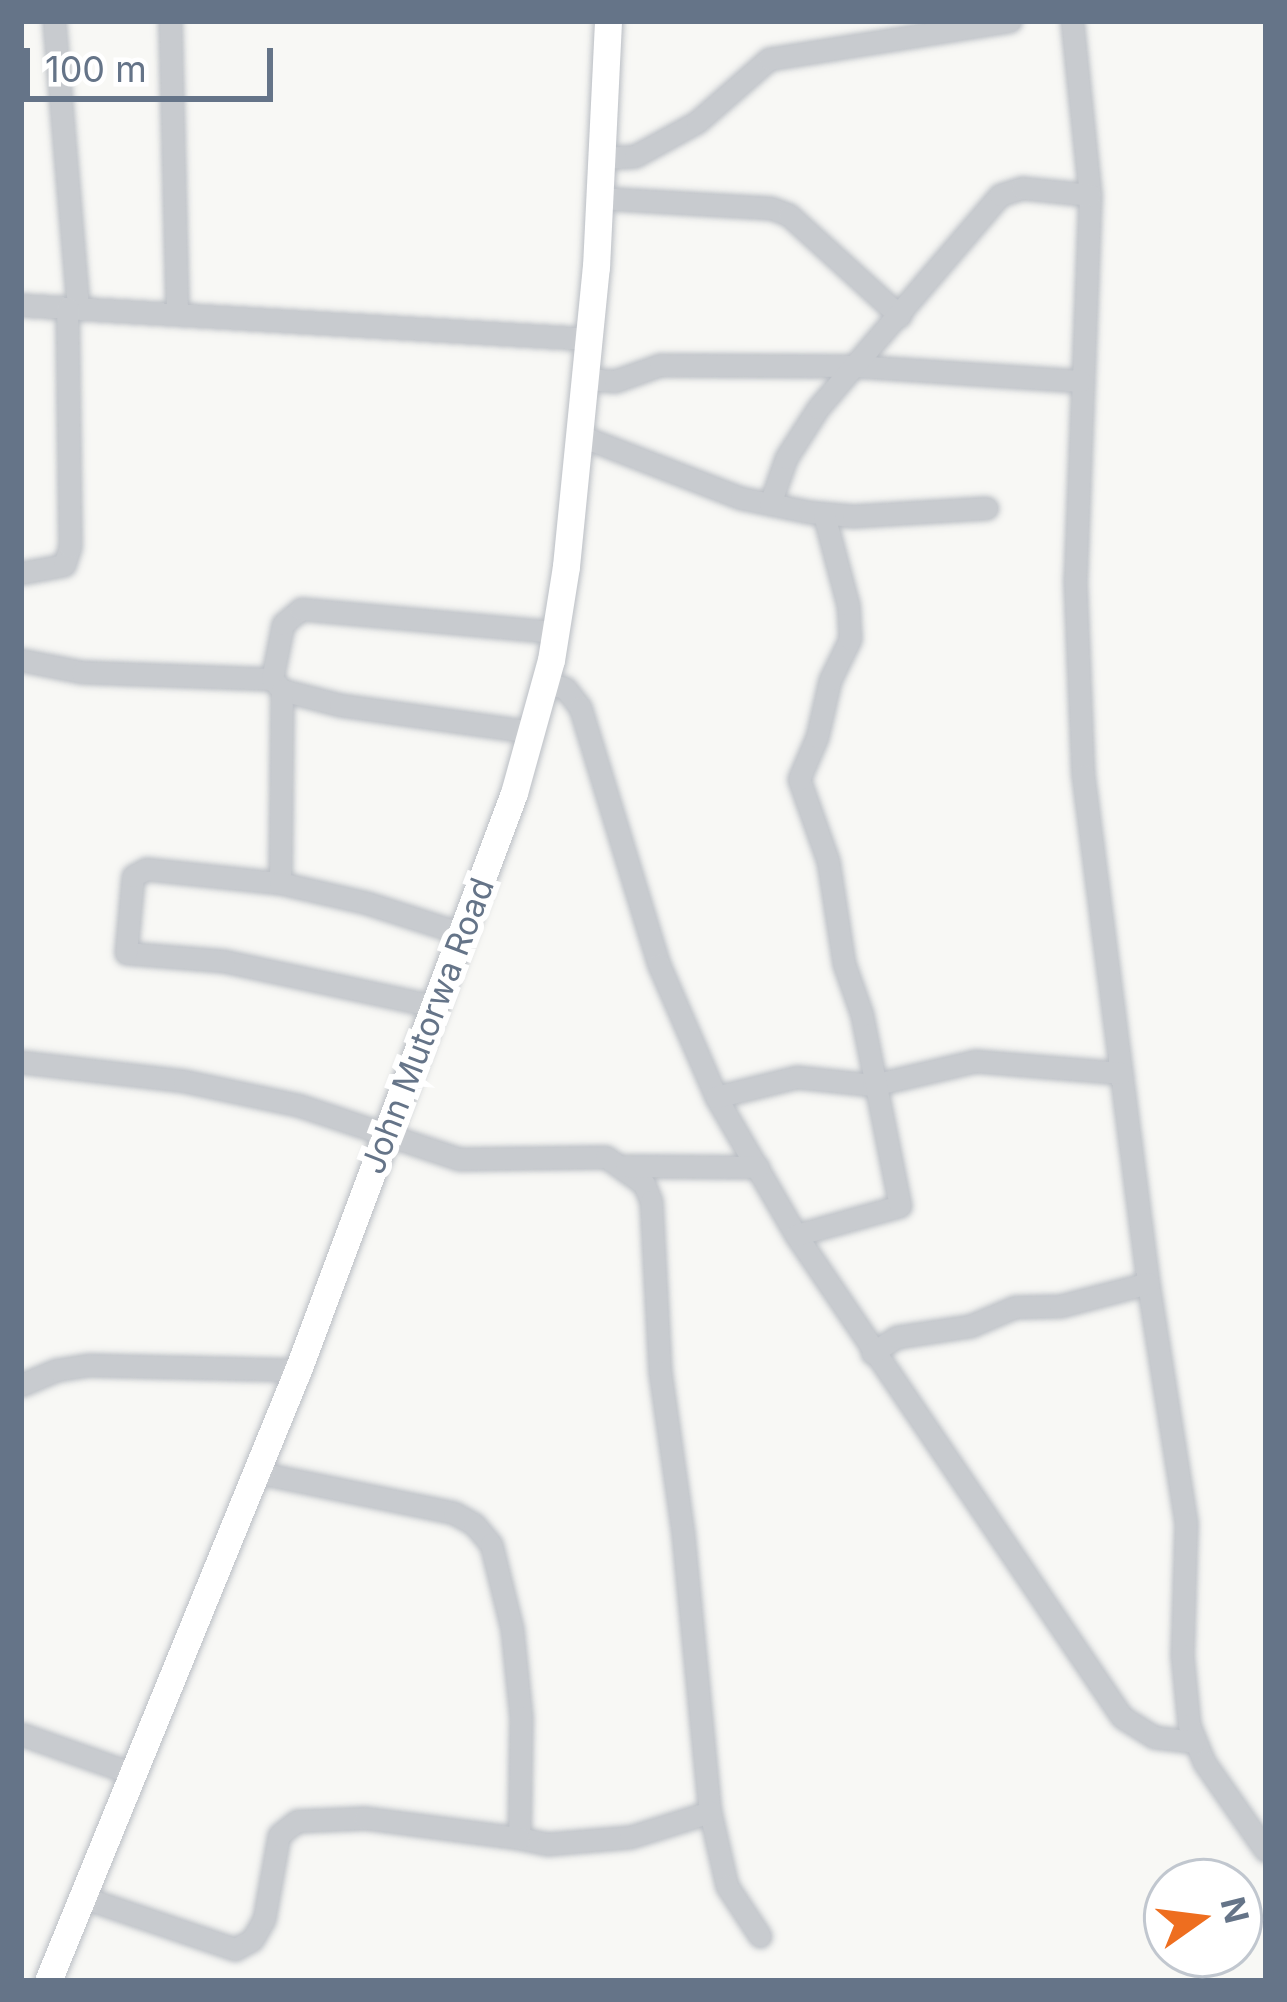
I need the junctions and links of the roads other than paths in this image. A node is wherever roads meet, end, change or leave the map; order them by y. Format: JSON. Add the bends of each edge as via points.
{"nodes":[{"id":1,"x":54,"y":21,"type":"edge"},
{"id":2,"x":170,"y":21,"type":"edge"},
{"id":3,"x":608,"y":21,"type":"edge"},
{"id":4,"x":1010,"y":21,"type":"edge"},
{"id":5,"x":1072,"y":21,"type":"edge"},
{"id":6,"x":601,"y":158,"type":"junction"},
{"id":7,"x":1090,"y":195,"type":"junction"},
{"id":8,"x":599,"y":198,"type":"junction"},
{"id":9,"x":21,"y":305,"type":"edge"},
{"id":10,"x":72,"y":308,"type":"junction"},
{"id":11,"x":177,"y":312,"type":"junction"},
{"id":12,"x":900,"y":316,"type":"junction"},
{"id":13,"x":590,"y":340,"type":"junction"},
{"id":14,"x":855,"y":366,"type":"junction"},
{"id":15,"x":586,"y":379,"type":"junction"},
{"id":16,"x":1081,"y":381,"type":"junction"},
{"id":17,"x":581,"y":436,"type":"junction"},
{"id":18,"x":770,"y":504,"type":"junction"},
{"id":19,"x":987,"y":508,"type":"dead end"},
{"id":20,"x":824,"y":514,"type":"junction"},
{"id":21,"x":21,"y":573,"type":"edge"},
{"id":22,"x":556,"y":632,"type":"junction"},
{"id":23,"x":21,"y":660,"type":"edge"},
{"id":24,"x":546,"y":683,"type":"junction"},
{"id":25,"x":277,"y":685,"type":"junction"},
{"id":26,"x":532,"y":732,"type":"junction"},
{"id":27,"x":280,"y":883,"type":"junction"},
{"id":28,"x":463,"y":934,"type":"junction"},
{"id":29,"x":434,"y":1006,"type":"junction"},
{"id":30,"x":21,"y":1062,"type":"edge"},
{"id":31,"x":1122,"y":1073,"type":"junction"},
{"id":32,"x":872,"y":1085,"type":"junction"},
{"id":33,"x":716,"y":1097,"type":"junction"},
{"id":34,"x":387,"y":1135,"type":"junction"},
{"id":35,"x":626,"y":1166,"type":"junction"},
{"id":36,"x":758,"y":1167,"type":"junction"},
{"id":37,"x":796,"y":1235,"type":"junction"},
{"id":38,"x":1148,"y":1283,"type":"junction"},
{"id":39,"x":872,"y":1353,"type":"junction"},
{"id":40,"x":298,"y":1370,"type":"junction"},
{"id":41,"x":21,"y":1385,"type":"edge"},
{"id":42,"x":255,"y":1472,"type":"junction"},
{"id":43,"x":21,"y":1734,"type":"edge"},
{"id":44,"x":1194,"y":1742,"type":"junction"},
{"id":45,"x":130,"y":1773,"type":"junction"},
{"id":46,"x":710,"y":1812,"type":"junction"},
{"id":47,"x":519,"y":1838,"type":"junction"},
{"id":48,"x":1266,"y":1851,"type":"edge"},
{"id":49,"x":82,"y":1897,"type":"junction"},
{"id":50,"x":760,"y":1936,"type":"dead end"},
{"id":51,"x":48,"y":1981,"type":"edge"}],
"edges":[{"from":1,"to":10,"type":"street"},
{"from":2,"to":11,"type":"street"},
{"from":3,"to":6,"type":"street","name":"John Mutorwa Road"},
{"from":4,"to":6,"type":"street","via":[[769,59],[697,122],[635,156]]},
{"from":5,"to":7,"type":"street"},
{"from":6,"to":8,"type":"street","name":"John Mutorwa Road"},
{"from":7,"to":12,"type":"street","via":[[1022,188],[1000,195]]},
{"from":7,"to":16,"type":"street"},
{"from":8,"to":12,"type":"street","via":[[789,215]]},
{"from":8,"to":13,"type":"street","name":"John Mutorwa Road"},
{"from":9,"to":10,"type":"street"},
{"from":10,"to":11,"type":"street"},
{"from":10,"to":21,"type":"street","via":[[70,547],[64,565]]},
{"from":11,"to":13,"type":"street"},
{"from":12,"to":14,"type":"street"},
{"from":13,"to":15,"type":"street","name":"John Mutorwa Road"},
{"from":14,"to":15,"type":"street","via":[[659,365],[615,381]]},
{"from":14,"to":16,"type":"street"},
{"from":14,"to":18,"type":"street","via":[[798,435]]},
{"from":15,"to":17,"type":"street","name":"John Mutorwa Road"},
{"from":16,"to":31,"type":"street","via":[[1075,580],[1083,775]]},
{"from":17,"to":18,"type":"street"},
{"from":17,"to":22,"type":"street","name":"John Mutorwa Road"},
{"from":18,"to":20,"type":"street"},
{"from":19,"to":20,"type":"street"},
{"from":20,"to":32,"type":"street","via":[[851,630],[799,779],[828,861]]},
{"from":22,"to":24,"type":"street","name":"John Mutorwa Road"},
{"from":22,"to":25,"type":"street","via":[[301,609],[283,624]]},
{"from":23,"to":25,"type":"street","via":[[82,672]]},
{"from":24,"to":26,"type":"street","name":"John Mutorwa Road"},
{"from":24,"to":33,"type":"street","via":[[572,694],[589,727],[646,932]]},
{"from":25,"to":26,"type":"street","via":[[340,705]]},
{"from":25,"to":27,"type":"street"},
{"from":26,"to":28,"type":"street","name":"John Mutorwa Road"},
{"from":27,"to":28,"type":"street"},
{"from":27,"to":29,"type":"street","via":[[137,871],[126,953],[224,961]]},
{"from":28,"to":29,"type":"street","name":"John Mutorwa Road"},
{"from":29,"to":34,"type":"street","name":"John Mutorwa Road"},
{"from":30,"to":34,"type":"street","via":[[184,1081],[298,1105]]},
{"from":31,"to":32,"type":"street","via":[[975,1061]]},
{"from":31,"to":38,"type":"street"},
{"from":32,"to":33,"type":"street","via":[[796,1077]]},
{"from":32,"to":37,"type":"street","via":[[900,1206]]},
{"from":33,"to":36,"type":"street"},
{"from":34,"to":35,"type":"street","via":[[459,1160],[605,1157]]},
{"from":34,"to":40,"type":"street","name":"John Mutorwa Road"},
{"from":35,"to":36,"type":"street"},
{"from":35,"to":46,"type":"street","via":[[651,1201],[660,1372]]},
{"from":36,"to":37,"type":"street"},
{"from":37,"to":39,"type":"street"},
{"from":38,"to":39,"type":"street","via":[[1060,1306],[1015,1307],[970,1327],[897,1336]]},
{"from":38,"to":44,"type":"street","via":[[1186,1523],[1182,1655]]},
{"from":39,"to":44,"type":"street","via":[[1122,1717],[1154,1737]]},
{"from":40,"to":41,"type":"street","via":[[89,1366]]},
{"from":40,"to":42,"type":"street","name":"John Mutorwa Road"},
{"from":42,"to":45,"type":"street","name":"John Mutorwa Road"},
{"from":42,"to":47,"type":"street","via":[[454,1513],[491,1544],[512,1629],[521,1717]]},
{"from":43,"to":45,"type":"street"},
{"from":44,"to":48,"type":"street"},
{"from":45,"to":49,"type":"street","name":"John Mutorwa Road"},
{"from":46,"to":47,"type":"street","via":[[630,1837],[547,1844]]},
{"from":46,"to":50,"type":"street","via":[[727,1886]]},
{"from":47,"to":49,"type":"street","via":[[342,1816],[297,1821],[279,1835],[264,1919],[235,1949]]},
{"from":49,"to":51,"type":"street","name":"John Mutorwa Road"}]}
